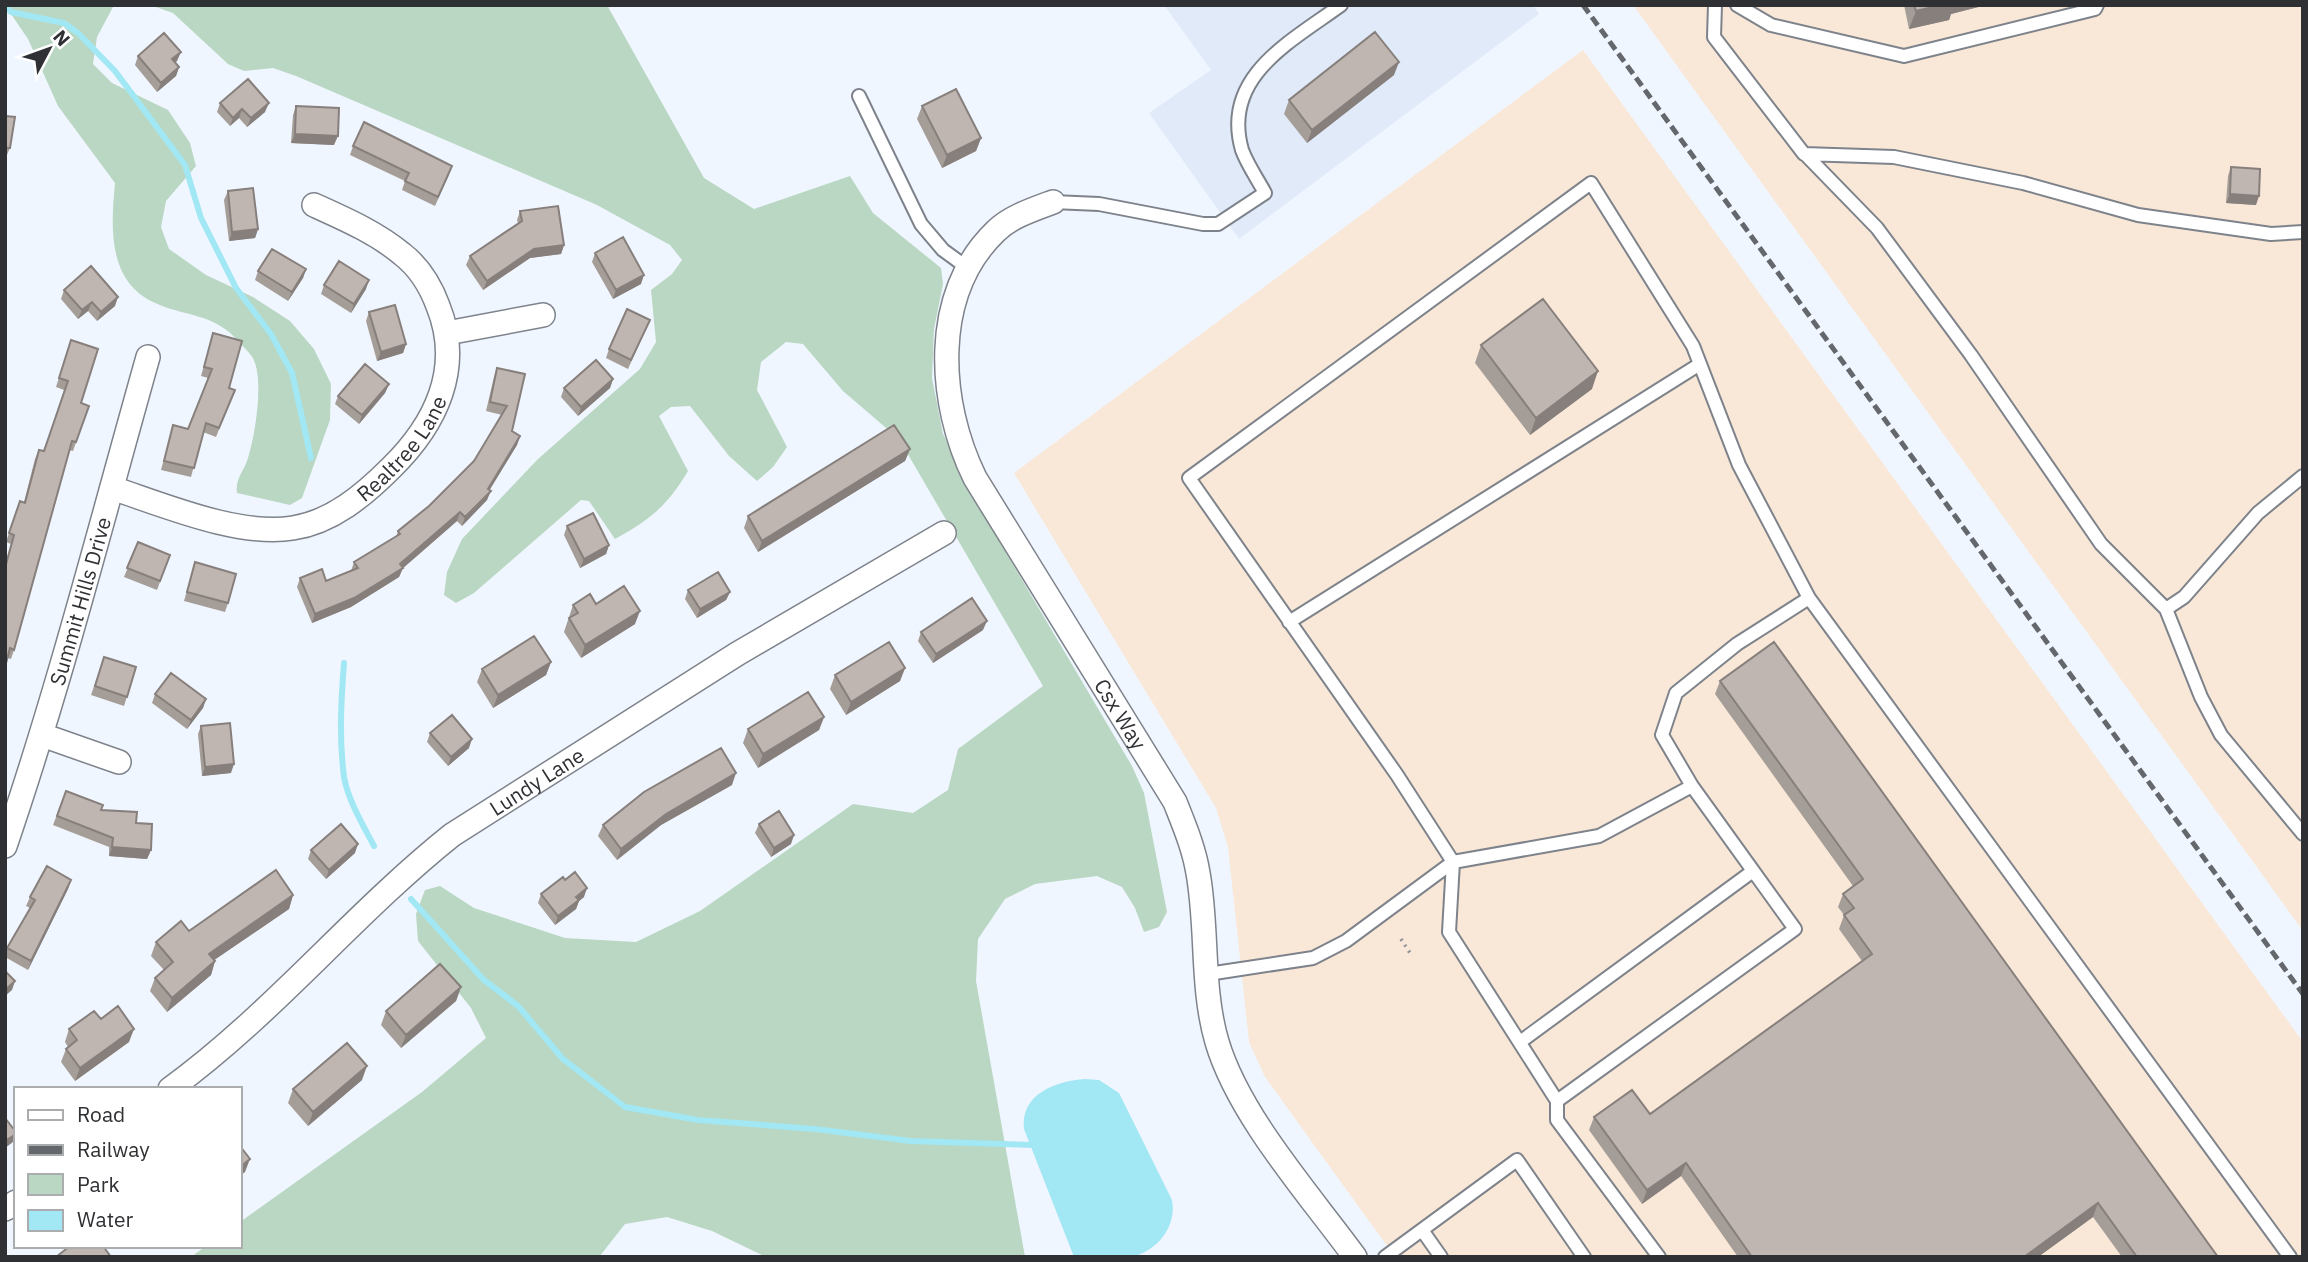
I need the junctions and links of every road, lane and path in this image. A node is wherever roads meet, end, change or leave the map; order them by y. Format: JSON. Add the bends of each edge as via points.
{"nodes":[{"id":1,"x":1341,"y":5,"type":"edge"},
{"id":2,"x":1715,"y":5,"type":"edge"},
{"id":3,"x":1737,"y":5,"type":"edge"},
{"id":4,"x":2097,"y":5,"type":"edge"},
{"id":5,"x":859,"y":96,"type":"dead end"},
{"id":6,"x":1805,"y":154,"type":"junction"},
{"id":7,"x":1053,"y":202,"type":"joint"},
{"id":8,"x":314,"y":205,"type":"dead end"},
{"id":9,"x":2303,"y":232,"type":"edge"},
{"id":10,"x":969,"y":269,"type":"junction"},
{"id":11,"x":543,"y":315,"type":"dead end"},
{"id":12,"x":447,"y":333,"type":"junction"},
{"id":13,"x":148,"y":357,"type":"dead end"},
{"id":14,"x":1700,"y":364,"type":"junction"},
{"id":15,"x":2303,"y":476,"type":"edge"},
{"id":16,"x":113,"y":488,"type":"junction"},
{"id":17,"x":944,"y":533,"type":"dead end"},
{"id":18,"x":1810,"y":598,"type":"junction"},
{"id":19,"x":2166,"y":609,"type":"junction"},
{"id":20,"x":1289,"y":622,"type":"junction"},
{"id":21,"x":42,"y":735,"type":"junction"},
{"id":22,"x":119,"y":762,"type":"dead end"},
{"id":23,"x":1692,"y":786,"type":"junction"},
{"id":24,"x":2303,"y":834,"type":"edge"},
{"id":25,"x":5,"y":846,"type":"edge"},
{"id":26,"x":1452,"y":862,"type":"junction"},
{"id":27,"x":1753,"y":871,"type":"junction"},
{"id":28,"x":1401,"y":939,"type":"dead end"},
{"id":29,"x":1410,"y":953,"type":"dead end"},
{"id":30,"x":1208,"y":974,"type":"junction"},
{"id":31,"x":1520,"y":1042,"type":"junction"},
{"id":32,"x":172,"y":1087,"type":"edge"},
{"id":33,"x":1557,"y":1101,"type":"junction"},
{"id":34,"x":1422,"y":1230,"type":"junction"},
{"id":35,"x":1355,"y":1257,"type":"edge"},
{"id":36,"x":1385,"y":1257,"type":"edge"},
{"id":37,"x":1441,"y":1257,"type":"edge"},
{"id":38,"x":1584,"y":1257,"type":"edge"},
{"id":39,"x":1659,"y":1257,"type":"edge"},
{"id":40,"x":2290,"y":1257,"type":"edge"}],
"edges":[{"from":1,"to":7,"type":"lane","via":[[1255,71],[1238,105],[1242,150],[1265,193],[1218,224],[1203,225],[1099,204]]},
{"from":2,"to":6,"type":"lane","via":[[1714,37]]},
{"from":3,"to":4,"type":"lane","via":[[1771,25],[1905,56]]},
{"from":5,"to":10,"type":"lane","via":[[920,224],[943,250]]},
{"from":6,"to":9,"type":"lane","via":[[1895,157],[2023,183],[2138,215],[2271,234]]},
{"from":6,"to":19,"type":"lane","via":[[1877,228],[2101,544]]},
{"from":7,"to":10,"type":"street","name":"Csx Way","via":[[997,230]]},
{"from":8,"to":12,"type":"street","name":"Realtree Lane","via":[[384,240],[404,256],[433,294]]},
{"from":10,"to":30,"type":"street","name":"Csx Way","via":[[947,341],[946,374],[954,428],[975,478],[1175,802],[1198,872]]},
{"from":11,"to":12,"type":"street"},
{"from":12,"to":16,"type":"street","name":"Realtree Lane","via":[[448,372],[440,401],[424,431],[377,482],[334,514],[294,528],[262,529],[223,522]]},
{"from":13,"to":16,"type":"street","name":"Summit Hills Drive"},
{"from":14,"to":18,"type":"lane","via":[[1739,465]]},
{"from":14,"to":20,"type":"lane"},
{"from":14,"to":20,"type":"lane","via":[[1591,183],[1189,478]]},
{"from":15,"to":19,"type":"lane","via":[[2258,513],[2185,597]]},
{"from":16,"to":21,"type":"street","name":"Summit Hills Drive"},
{"from":17,"to":32,"type":"street","name":"Lundy Lane","via":[[726,661],[452,835],[252,1023]]},
{"from":18,"to":23,"type":"lane","via":[[1737,644],[1676,693],[1662,735]]},
{"from":18,"to":40,"type":"lane"},
{"from":19,"to":24,"type":"lane","via":[[2221,735]]},
{"from":20,"to":26,"type":"lane"},
{"from":21,"to":22,"type":"street"},
{"from":21,"to":25,"type":"street","name":"Summit Hills Drive"},
{"from":23,"to":26,"type":"lane","via":[[1599,836]]},
{"from":23,"to":27,"type":"lane"},
{"from":26,"to":30,"type":"lane","via":[[1346,942],[1313,958]]},
{"from":26,"to":31,"type":"lane","via":[[1449,932]]},
{"from":27,"to":31,"type":"lane"},
{"from":27,"to":33,"type":"lane","via":[[1795,929]]},
{"from":28,"to":29,"type":"path"},
{"from":30,"to":35,"type":"street","name":"Csx Way","via":[[1216,1041],[1228,1074],[1254,1119]]},
{"from":31,"to":33,"type":"lane"},
{"from":33,"to":39,"type":"lane","via":[[1557,1120]]},
{"from":34,"to":36,"type":"lane"},
{"from":34,"to":37,"type":"lane"},
{"from":34,"to":38,"type":"lane","via":[[1517,1160]]}]}
